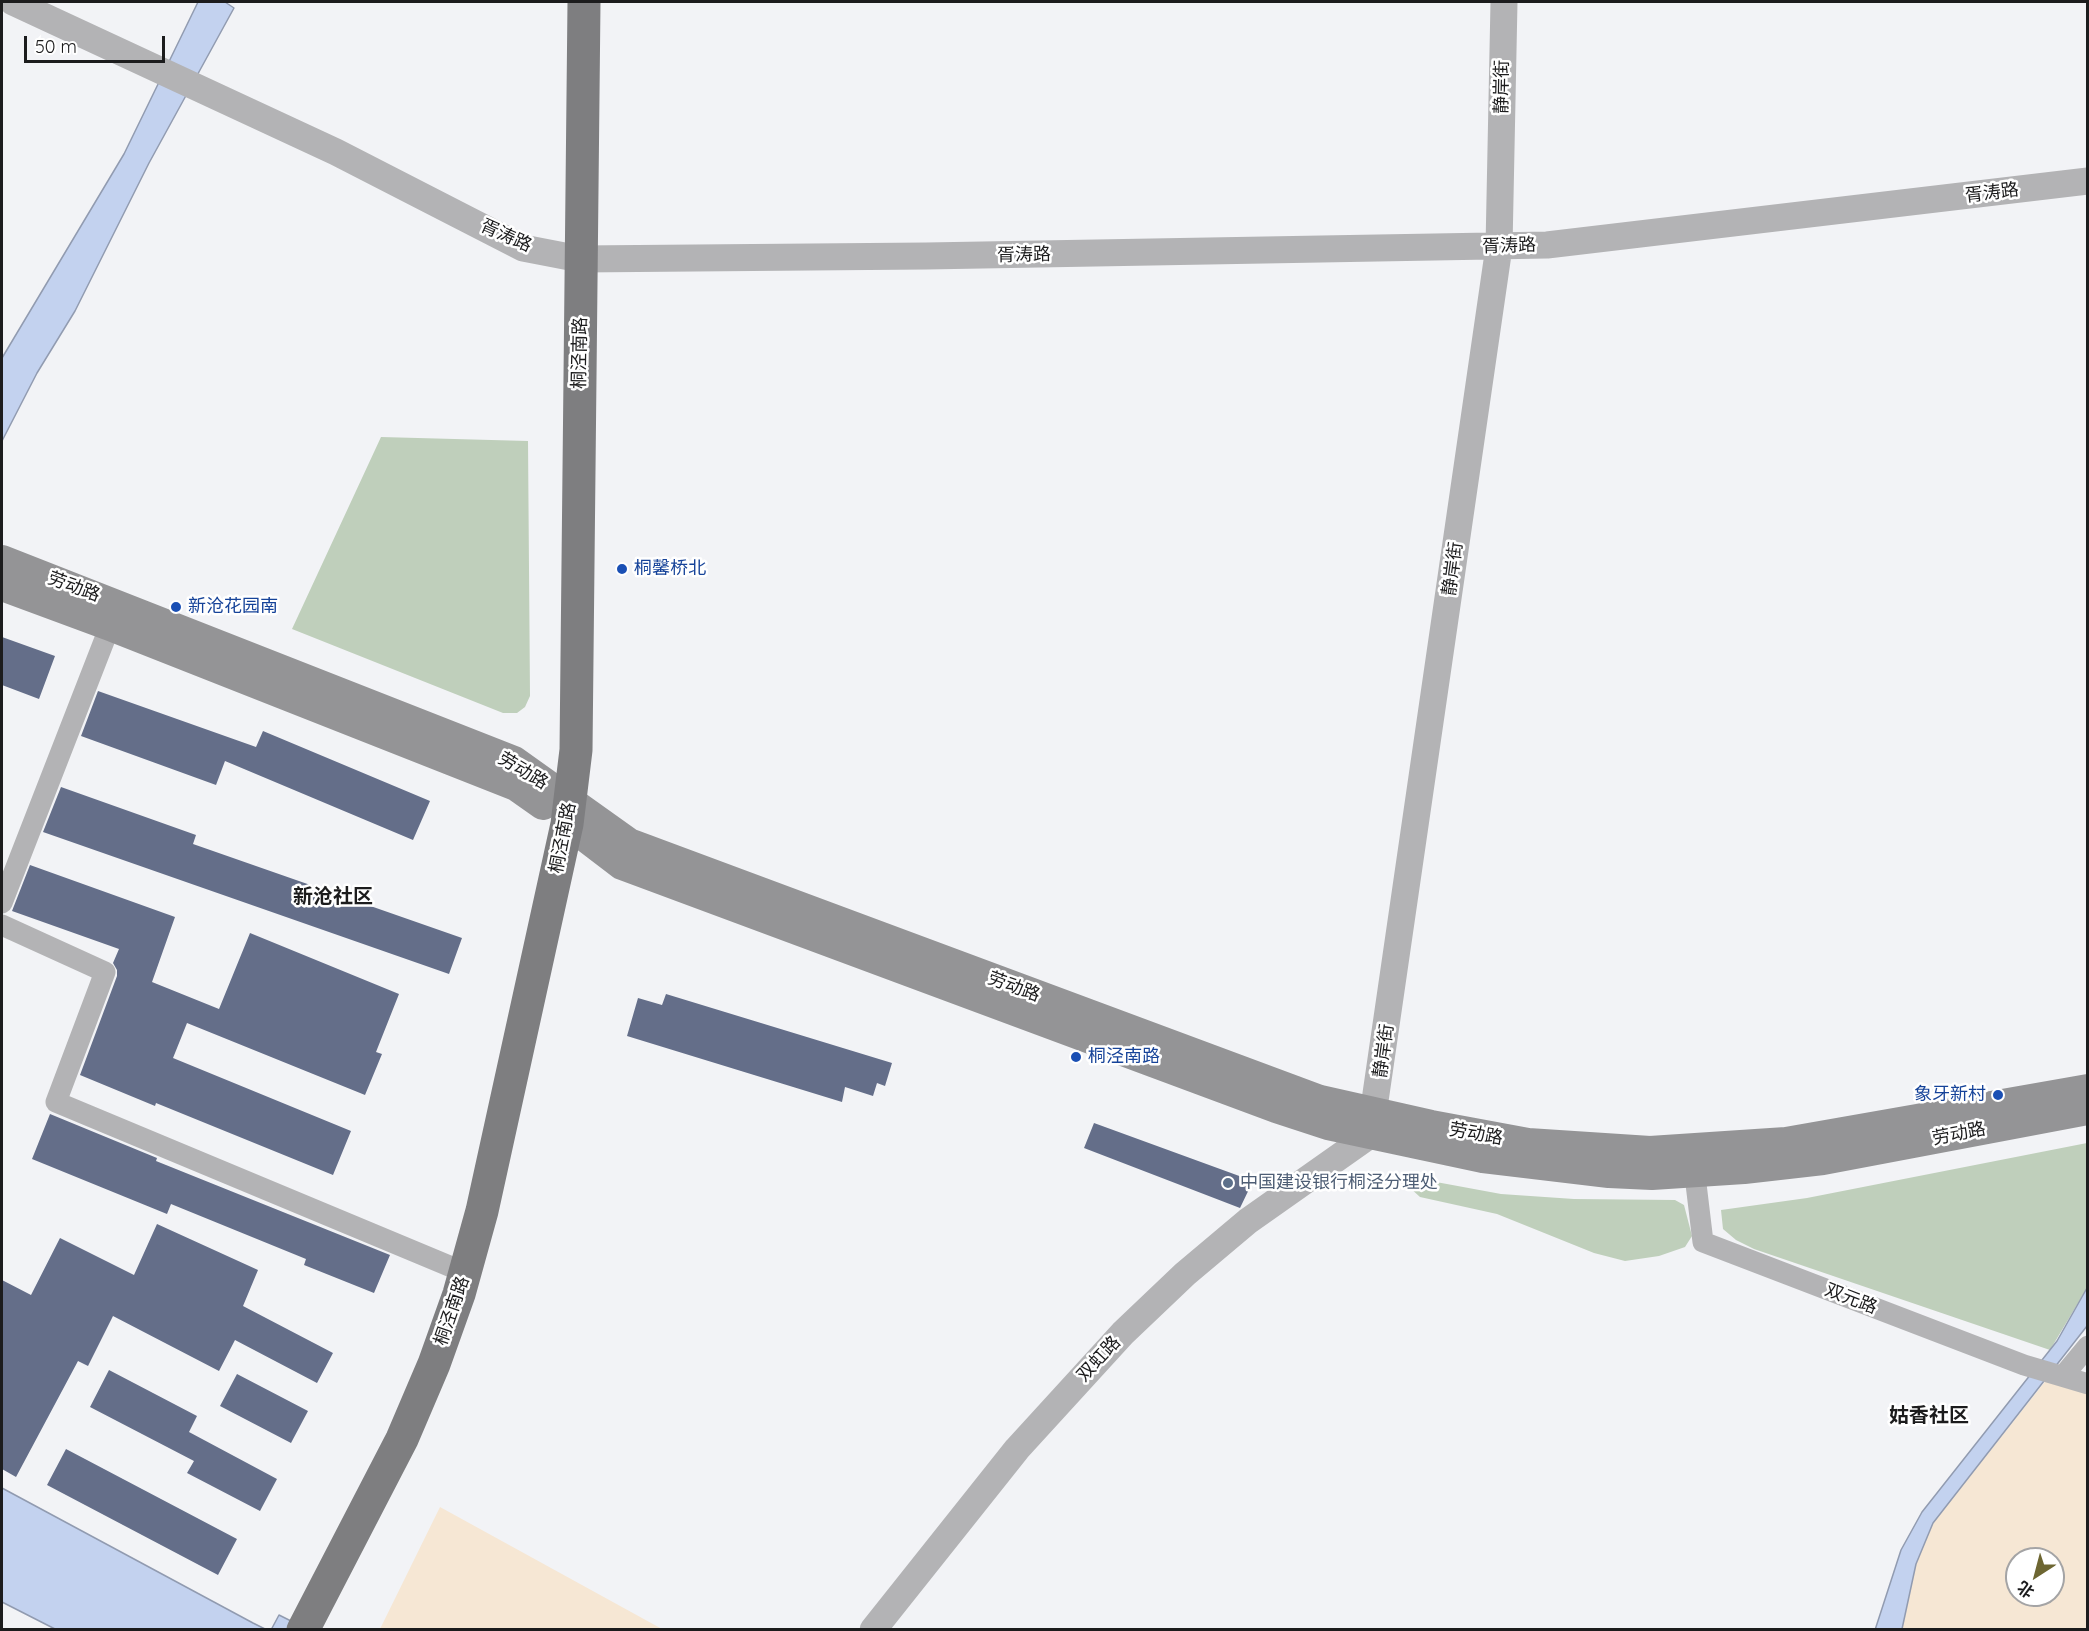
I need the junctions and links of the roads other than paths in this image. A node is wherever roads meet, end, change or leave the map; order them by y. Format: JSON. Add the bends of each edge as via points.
{"nodes":[{"id":1,"x":13,"y":2,"type":"edge"},
{"id":2,"x":584,"y":2,"type":"edge"},
{"id":3,"x":606,"y":2,"type":"edge"},
{"id":4,"x":1504,"y":2,"type":"edge"},
{"id":5,"x":2088,"y":181,"type":"edge"},
{"id":6,"x":1499,"y":247,"type":"junction"},
{"id":7,"x":591,"y":259,"type":"junction"},
{"id":8,"x":2,"y":560,"type":"edge"},
{"id":9,"x":2,"y":586,"type":"edge"},
{"id":10,"x":114,"y":615,"type":"junction"},
{"id":11,"x":578,"y":820,"type":"junction"},
{"id":12,"x":2,"y":903,"type":"edge"},
{"id":13,"x":2,"y":925,"type":"edge"},
{"id":14,"x":2088,"y":1089,"type":"edge"},
{"id":15,"x":2088,"y":1110,"type":"edge"},
{"id":16,"x":1373,"y":1124,"type":"junction"},
{"id":17,"x":1693,"y":1161,"type":"junction"},
{"id":18,"x":466,"y":1273,"type":"junction"},
{"id":19,"x":2088,"y":1346,"type":"edge"},
{"id":20,"x":2059,"y":1375,"type":"junction"},
{"id":21,"x":2088,"y":1384,"type":"edge"},
{"id":22,"x":334,"y":1595,"type":"junction"},
{"id":23,"x":303,"y":1629,"type":"edge"},
{"id":24,"x":327,"y":1629,"type":"edge"},
{"id":25,"x":873,"y":1629,"type":"edge"}],
"edges":[{"from":1,"to":7,"type":"street","name":"胥涛路","via":[[336,152],[523,248]]},
{"from":2,"to":7,"type":"main road","name":"桐泾南路"},
{"from":3,"to":7,"type":"main road","name":"桐泾南路"},
{"from":4,"to":6,"type":"street","name":"静岸街"},
{"from":5,"to":6,"type":"street","name":"胥涛路","via":[[1547,246]]},
{"from":6,"to":7,"type":"street","name":"胥涛路"},
{"from":6,"to":16,"type":"street","name":"静岸街"},
{"from":7,"to":11,"type":"main road","name":"桐泾南路","via":[[597,751]]},
{"from":8,"to":10,"type":"main road","name":"劳动路"},
{"from":9,"to":10,"type":"main road","name":"劳动路"},
{"from":10,"to":11,"type":"main road","name":"劳动路","via":[[514,761]]},
{"from":10,"to":12,"type":"street"},
{"from":11,"to":16,"type":"main road","name":"劳动路","via":[[622,865],[1276,1108],[1328,1125]]},
{"from":11,"to":18,"type":"main road","name":"桐泾南路"},
{"from":11,"to":22,"type":"main road","name":"桐泾南路","via":[[503,1216],[486,1279],[438,1411]]},
{"from":13,"to":18,"type":"street","via":[[105,972],[56,1102]]},
{"from":14,"to":17,"type":"main road","name":"劳动路"},
{"from":15,"to":17,"type":"main road","name":"劳动路","via":[[1823,1160]]},
{"from":16,"to":17,"type":"main road","name":"劳动路","via":[[1483,1158],[1567,1170],[1652,1175]]},
{"from":16,"to":25,"type":"street","name":"双虹路","via":[[1248,1221],[1123,1333],[1017,1449]]},
{"from":17,"to":20,"type":"street","name":"双元路","via":[[1703,1242]]},
{"from":18,"to":22,"type":"main road","name":"桐泾南路","via":[[418,1403]]},
{"from":19,"to":20,"type":"street"},
{"from":20,"to":21,"type":"street","name":"双元路"},
{"from":22,"to":23,"type":"main road","name":"桐泾南路"},
{"from":22,"to":24,"type":"main road","name":"桐泾南路"}]}
